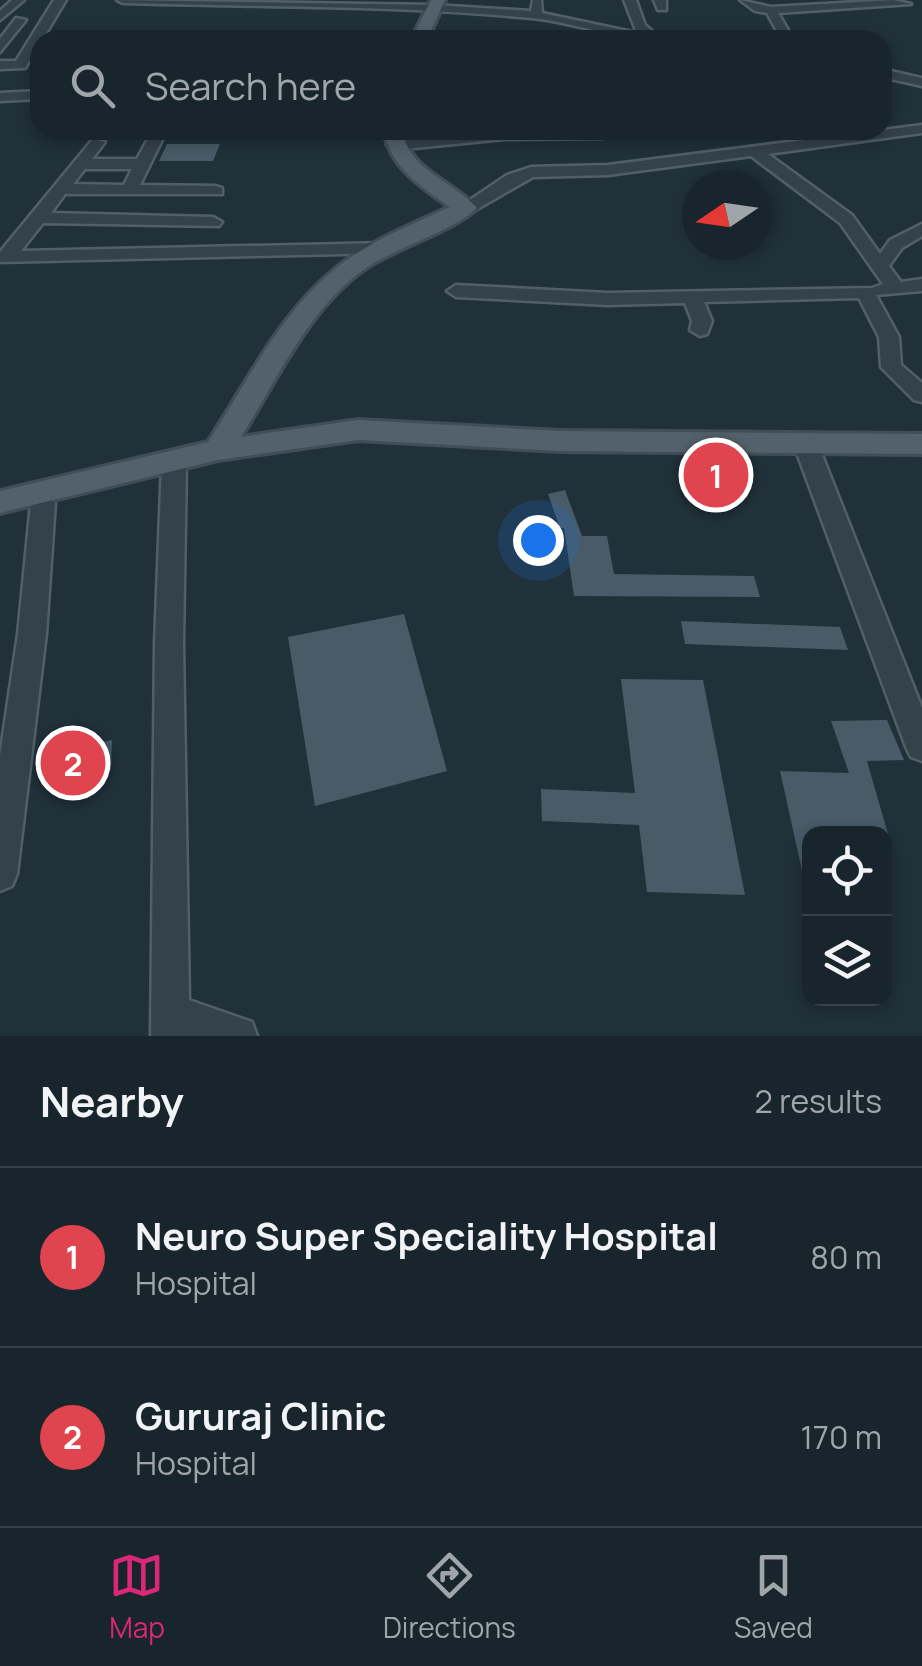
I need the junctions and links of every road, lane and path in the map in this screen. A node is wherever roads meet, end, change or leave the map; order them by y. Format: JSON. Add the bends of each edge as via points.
{"nodes":[{"id":1,"x":60,"y":0,"type":"edge"},
{"id":2,"x":123,"y":0,"type":"edge"},
{"id":3,"x":539,"y":0,"type":"edge"},
{"id":4,"x":630,"y":0,"type":"edge"},
{"id":5,"x":746,"y":0,"type":"edge"},
{"id":6,"x":17,"y":1,"type":"edge"},
{"id":7,"x":256,"y":1,"type":"edge"},
{"id":8,"x":0,"y":2,"type":"edge"},
{"id":9,"x":902,"y":2,"type":"edge"},
{"id":10,"x":366,"y":3,"type":"edge"},
{"id":11,"x":437,"y":4,"type":"edge"},
{"id":12,"x":486,"y":6,"type":"edge"},
{"id":13,"x":922,"y":8,"type":"edge"},
{"id":14,"x":771,"y":10,"type":"junction"},
{"id":15,"x":536,"y":15,"type":"junction"},
{"id":16,"x":0,"y":16,"type":"edge"},
{"id":17,"x":20,"y":20,"type":"dead end"},
{"id":18,"x":42,"y":30,"type":"edge"},
{"id":19,"x":421,"y":30,"type":"edge"},
{"id":20,"x":622,"y":30,"type":"edge"},
{"id":21,"x":643,"y":30,"type":"edge"},
{"id":22,"x":782,"y":30,"type":"edge"},
{"id":23,"x":0,"y":48,"type":"edge"},
{"id":24,"x":30,"y":49,"type":"edge"},
{"id":25,"x":0,"y":64,"type":"edge"},
{"id":26,"x":20,"y":65,"type":"junction"},
{"id":27,"x":30,"y":68,"type":"edge"},
{"id":28,"x":892,"y":75,"type":"edge"},
{"id":29,"x":922,"y":82,"type":"edge"},
{"id":30,"x":30,"y":95,"type":"edge"},
{"id":31,"x":0,"y":98,"type":"edge"},
{"id":32,"x":922,"y":129,"type":"edge"},
{"id":33,"x":892,"y":132,"type":"edge"},
{"id":34,"x":156,"y":140,"type":"edge"},
{"id":35,"x":395,"y":140,"type":"edge"},
{"id":36,"x":813,"y":140,"type":"edge"},
{"id":37,"x":98,"y":142,"type":"dead end"},
{"id":38,"x":744,"y":147,"type":"junction"},
{"id":39,"x":81,"y":164,"type":"junction"},
{"id":40,"x":145,"y":164,"type":"junction"},
{"id":41,"x":62,"y":189,"type":"junction"},
{"id":42,"x":130,"y":190,"type":"junction"},
{"id":43,"x":216,"y":191,"type":"dead end"},
{"id":44,"x":466,"y":208,"type":"junction"},
{"id":45,"x":39,"y":218,"type":"junction"},
{"id":46,"x":213,"y":222,"type":"dead end"},
{"id":47,"x":922,"y":229,"type":"edge"},
{"id":48,"x":386,"y":248,"type":"junction"},
{"id":49,"x":4,"y":257,"type":"edge"},
{"id":50,"x":881,"y":265,"type":"junction"},
{"id":51,"x":922,"y":285,"type":"edge"},
{"id":52,"x":896,"y":287,"type":"junction"},
{"id":53,"x":456,"y":291,"type":"dead end"},
{"id":54,"x":865,"y":292,"type":"junction"},
{"id":55,"x":692,"y":296,"type":"junction"},
{"id":56,"x":700,"y":330,"type":"dead end"},
{"id":57,"x":922,"y":395,"type":"edge"},
{"id":58,"x":922,"y":444,"type":"edge"},
{"id":59,"x":806,"y":445,"type":"junction"},
{"id":60,"x":218,"y":450,"type":"junction"},
{"id":61,"x":174,"y":462,"type":"junction"},
{"id":62,"x":0,"y":502,"type":"edge"},
{"id":63,"x":43,"y":503,"type":"junction"},
{"id":64,"x":0,"y":514,"type":"edge"},
{"id":65,"x":922,"y":747,"type":"edge"},
{"id":66,"x":0,"y":874,"type":"edge"},
{"id":67,"x":171,"y":1025,"type":"edge"},
{"id":68,"x":238,"y":1036,"type":"edge"}],
"edges":[{"from":1,"to":18,"type":"street"},
{"from":2,"to":7,"type":"street"},
{"from":3,"to":15,"type":"street"},
{"from":4,"to":21,"type":"street"},
{"from":5,"to":14,"type":"street"},
{"from":6,"to":8,"type":"street"},
{"from":6,"to":16,"type":"street"},
{"from":7,"to":10,"type":"street"},
{"from":9,"to":13,"type":"street"},
{"from":9,"to":14,"type":"street"},
{"from":10,"to":11,"type":"street"},
{"from":11,"to":12,"type":"street"},
{"from":11,"to":19,"type":"main road"},
{"from":12,"to":15,"type":"street"},
{"from":14,"to":22,"type":"street"},
{"from":15,"to":20,"type":"street"},
{"from":17,"to":23,"type":"street"},
{"from":24,"to":26,"type":"street"},
{"from":25,"to":26,"type":"street"},
{"from":26,"to":27,"type":"street"},
{"from":28,"to":29,"type":"street"},
{"from":30,"to":31,"type":"street"},
{"from":32,"to":33,"type":"street"},
{"from":34,"to":40,"type":"street"},
{"from":35,"to":44,"type":"main road","via":[[422,176]]},
{"from":36,"to":38,"type":"street"},
{"from":37,"to":39,"type":"street"},
{"from":38,"to":44,"type":"street","via":[[608,170],[520,174]]},
{"from":38,"to":50,"type":"street","via":[[846,219]]},
{"from":39,"to":40,"type":"street"},
{"from":39,"to":41,"type":"street"},
{"from":40,"to":42,"type":"street"},
{"from":41,"to":42,"type":"street"},
{"from":41,"to":45,"type":"street"},
{"from":42,"to":43,"type":"street"},
{"from":44,"to":48,"type":"main road"},
{"from":45,"to":46,"type":"street"},
{"from":45,"to":49,"type":"street"},
{"from":47,"to":50,"type":"street","via":[[896,244]]},
{"from":48,"to":49,"type":"street"},
{"from":48,"to":60,"type":"main road","via":[[334,282]]},
{"from":50,"to":52,"type":"street"},
{"from":51,"to":52,"type":"street"},
{"from":52,"to":54,"type":"street"},
{"from":53,"to":55,"type":"street","via":[[608,300]]},
{"from":54,"to":55,"type":"street"},
{"from":54,"to":57,"type":"street","via":[[889,338],[890,367]]},
{"from":55,"to":56,"type":"street"},
{"from":58,"to":59,"type":"main road"},
{"from":59,"to":60,"type":"main road","via":[[358,430]]},
{"from":59,"to":65,"type":"street"},
{"from":60,"to":61,"type":"main road"},
{"from":61,"to":62,"type":"main road"},
{"from":61,"to":63,"type":"main road"},
{"from":61,"to":67,"type":"street"},
{"from":63,"to":64,"type":"main road"},
{"from":63,"to":66,"type":"street"},
{"from":67,"to":68,"type":"street"}]}
